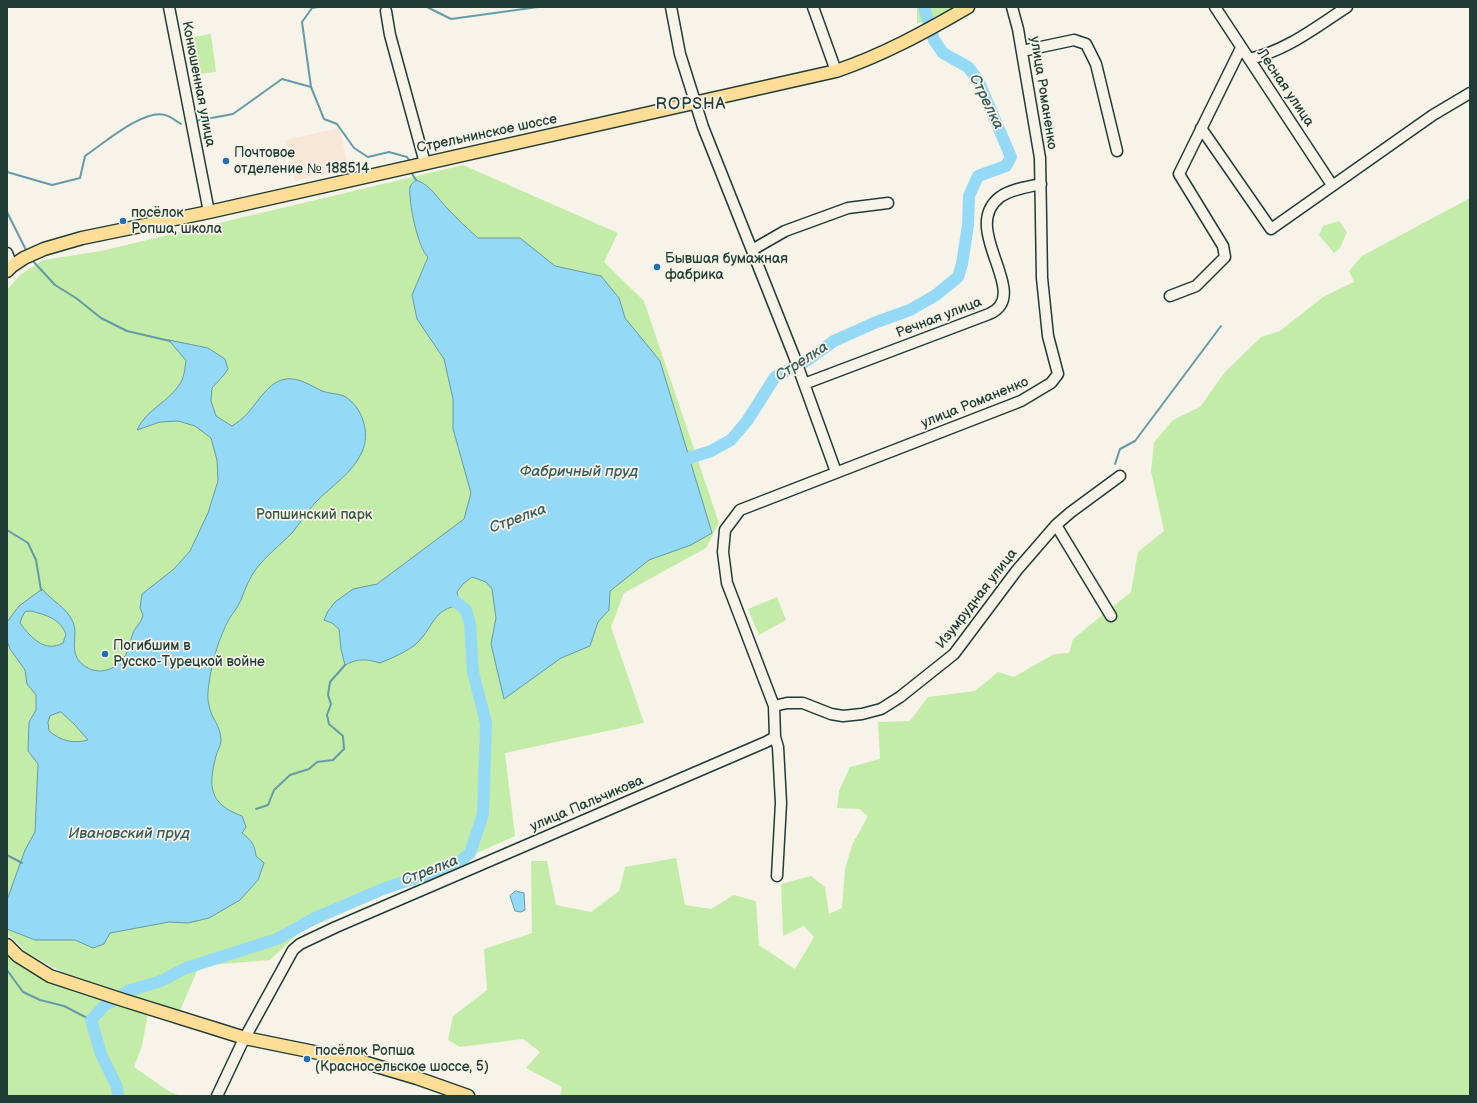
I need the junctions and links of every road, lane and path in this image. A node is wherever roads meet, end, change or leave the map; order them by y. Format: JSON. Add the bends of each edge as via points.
{"nodes":[{"id":1,"x":169,"y":7,"type":"edge"},
{"id":2,"x":671,"y":7,"type":"edge"},
{"id":3,"x":813,"y":7,"type":"edge"},
{"id":4,"x":968,"y":7,"type":"edge"},
{"id":5,"x":1012,"y":7,"type":"edge"},
{"id":6,"x":1215,"y":7,"type":"edge"},
{"id":7,"x":1347,"y":7,"type":"edge"},
{"id":8,"x":386,"y":11,"type":"dead end"},
{"id":9,"x":1241,"y":48,"type":"junction"},
{"id":10,"x":1022,"y":51,"type":"junction"},
{"id":11,"x":1249,"y":59,"type":"junction"},
{"id":12,"x":836,"y":71,"type":"junction"},
{"id":13,"x":1470,"y":93,"type":"edge"},
{"id":14,"x":696,"y":103,"type":"junction"},
{"id":15,"x":1201,"y":128,"type":"junction"},
{"id":16,"x":1117,"y":151,"type":"dead end"},
{"id":17,"x":425,"y":163,"type":"junction"},
{"id":18,"x":1041,"y":184,"type":"junction"},
{"id":19,"x":1332,"y":185,"type":"junction"},
{"id":20,"x":888,"y":203,"type":"dead end"},
{"id":21,"x":209,"y":212,"type":"junction"},
{"id":22,"x":752,"y":250,"type":"junction"},
{"id":23,"x":7,"y":254,"type":"edge"},
{"id":24,"x":9,"y":269,"type":"edge"},
{"id":25,"x":1170,"y":296,"type":"dead end"},
{"id":26,"x":803,"y":381,"type":"junction"},
{"id":27,"x":836,"y":472,"type":"junction"},
{"id":28,"x":1120,"y":476,"type":"dead end"},
{"id":29,"x":1056,"y":525,"type":"junction"},
{"id":30,"x":1111,"y":616,"type":"dead end"},
{"id":31,"x":774,"y":706,"type":"junction"},
{"id":32,"x":775,"y":737,"type":"junction"},
{"id":33,"x":777,"y":876,"type":"dead end"},
{"id":34,"x":7,"y":946,"type":"edge"},
{"id":35,"x":245,"y":1038,"type":"junction"},
{"id":36,"x":217,"y":1096,"type":"edge"},
{"id":37,"x":468,"y":1096,"type":"edge"}],
"edges":[{"from":1,"to":21,"type":"street","name":"Конюшенная улица"},
{"from":2,"to":14,"type":"street","via":[[680,54]]},
{"from":3,"to":12,"type":"street"},
{"from":4,"to":12,"type":"main road","name":"Стрельнинское шоссе","via":[[908,41],[868,60]]},
{"from":5,"to":10,"type":"street","name":"улица Романенко"},
{"from":6,"to":9,"type":"street","name":"Лесная улица"},
{"from":7,"to":11,"type":"street","via":[[1268,55]]},
{"from":8,"to":17,"type":"street","via":[[390,35]]},
{"from":9,"to":11,"type":"street","name":"Лесная улица"},
{"from":9,"to":15,"type":"street"},
{"from":10,"to":16,"type":"street","via":[[1074,40],[1086,44],[1096,64]]},
{"from":10,"to":18,"type":"street","name":"улица Романенко","via":[[1040,158]]},
{"from":11,"to":19,"type":"street","name":"Лесная улица"},
{"from":12,"to":14,"type":"main road","name":"Стрельнинское шоссе"},
{"from":13,"to":19,"type":"street"},
{"from":14,"to":17,"type":"main road","name":"Стрельнинское шоссе"},
{"from":14,"to":22,"type":"street","via":[[703,127]]},
{"from":15,"to":19,"type":"street","via":[[1271,229]]},
{"from":15,"to":25,"type":"street","via":[[1178,174],[1223,246],[1225,258],[1196,286]]},
{"from":17,"to":21,"type":"main road","name":"Стрельнинское шоссе"},
{"from":18,"to":26,"type":"street","name":"Речная улица","via":[[1007,193],[999,198],[988,214],[988,236],[1004,287],[1000,308]]},
{"from":18,"to":27,"type":"street","name":"улица Романенко","via":[[1042,278],[1048,336],[1058,374],[1051,383],[1022,401]]},
{"from":20,"to":22,"type":"street","via":[[848,208],[785,231]]},
{"from":21,"to":24,"type":"main road","name":"Стрельнинское шоссе","via":[[82,238],[44,249]]},
{"from":22,"to":26,"type":"street"},
{"from":23,"to":24,"type":"street"},
{"from":26,"to":27,"type":"street"},
{"from":27,"to":31,"type":"street","name":"улица Романенко","via":[[740,510],[725,530],[723,552],[727,583]]},
{"from":28,"to":29,"type":"street","name":"Изумрудная улица"},
{"from":29,"to":30,"type":"street"},
{"from":29,"to":31,"type":"street","name":"Изумрудная улица","via":[[1003,587],[954,654],[900,697],[880,708],[855,715],[831,714],[803,703]]},
{"from":31,"to":32,"type":"street"},
{"from":32,"to":33,"type":"street","via":[[778,747],[781,803]]},
{"from":32,"to":35,"type":"street","name":"улица Пальчикова","via":[[300,944],[294,950]]},
{"from":34,"to":35,"type":"main road","via":[[50,976]]},
{"from":35,"to":36,"type":"street","name":"улица Пальчикова"},
{"from":35,"to":37,"type":"main road","via":[[363,1062]]}]}
